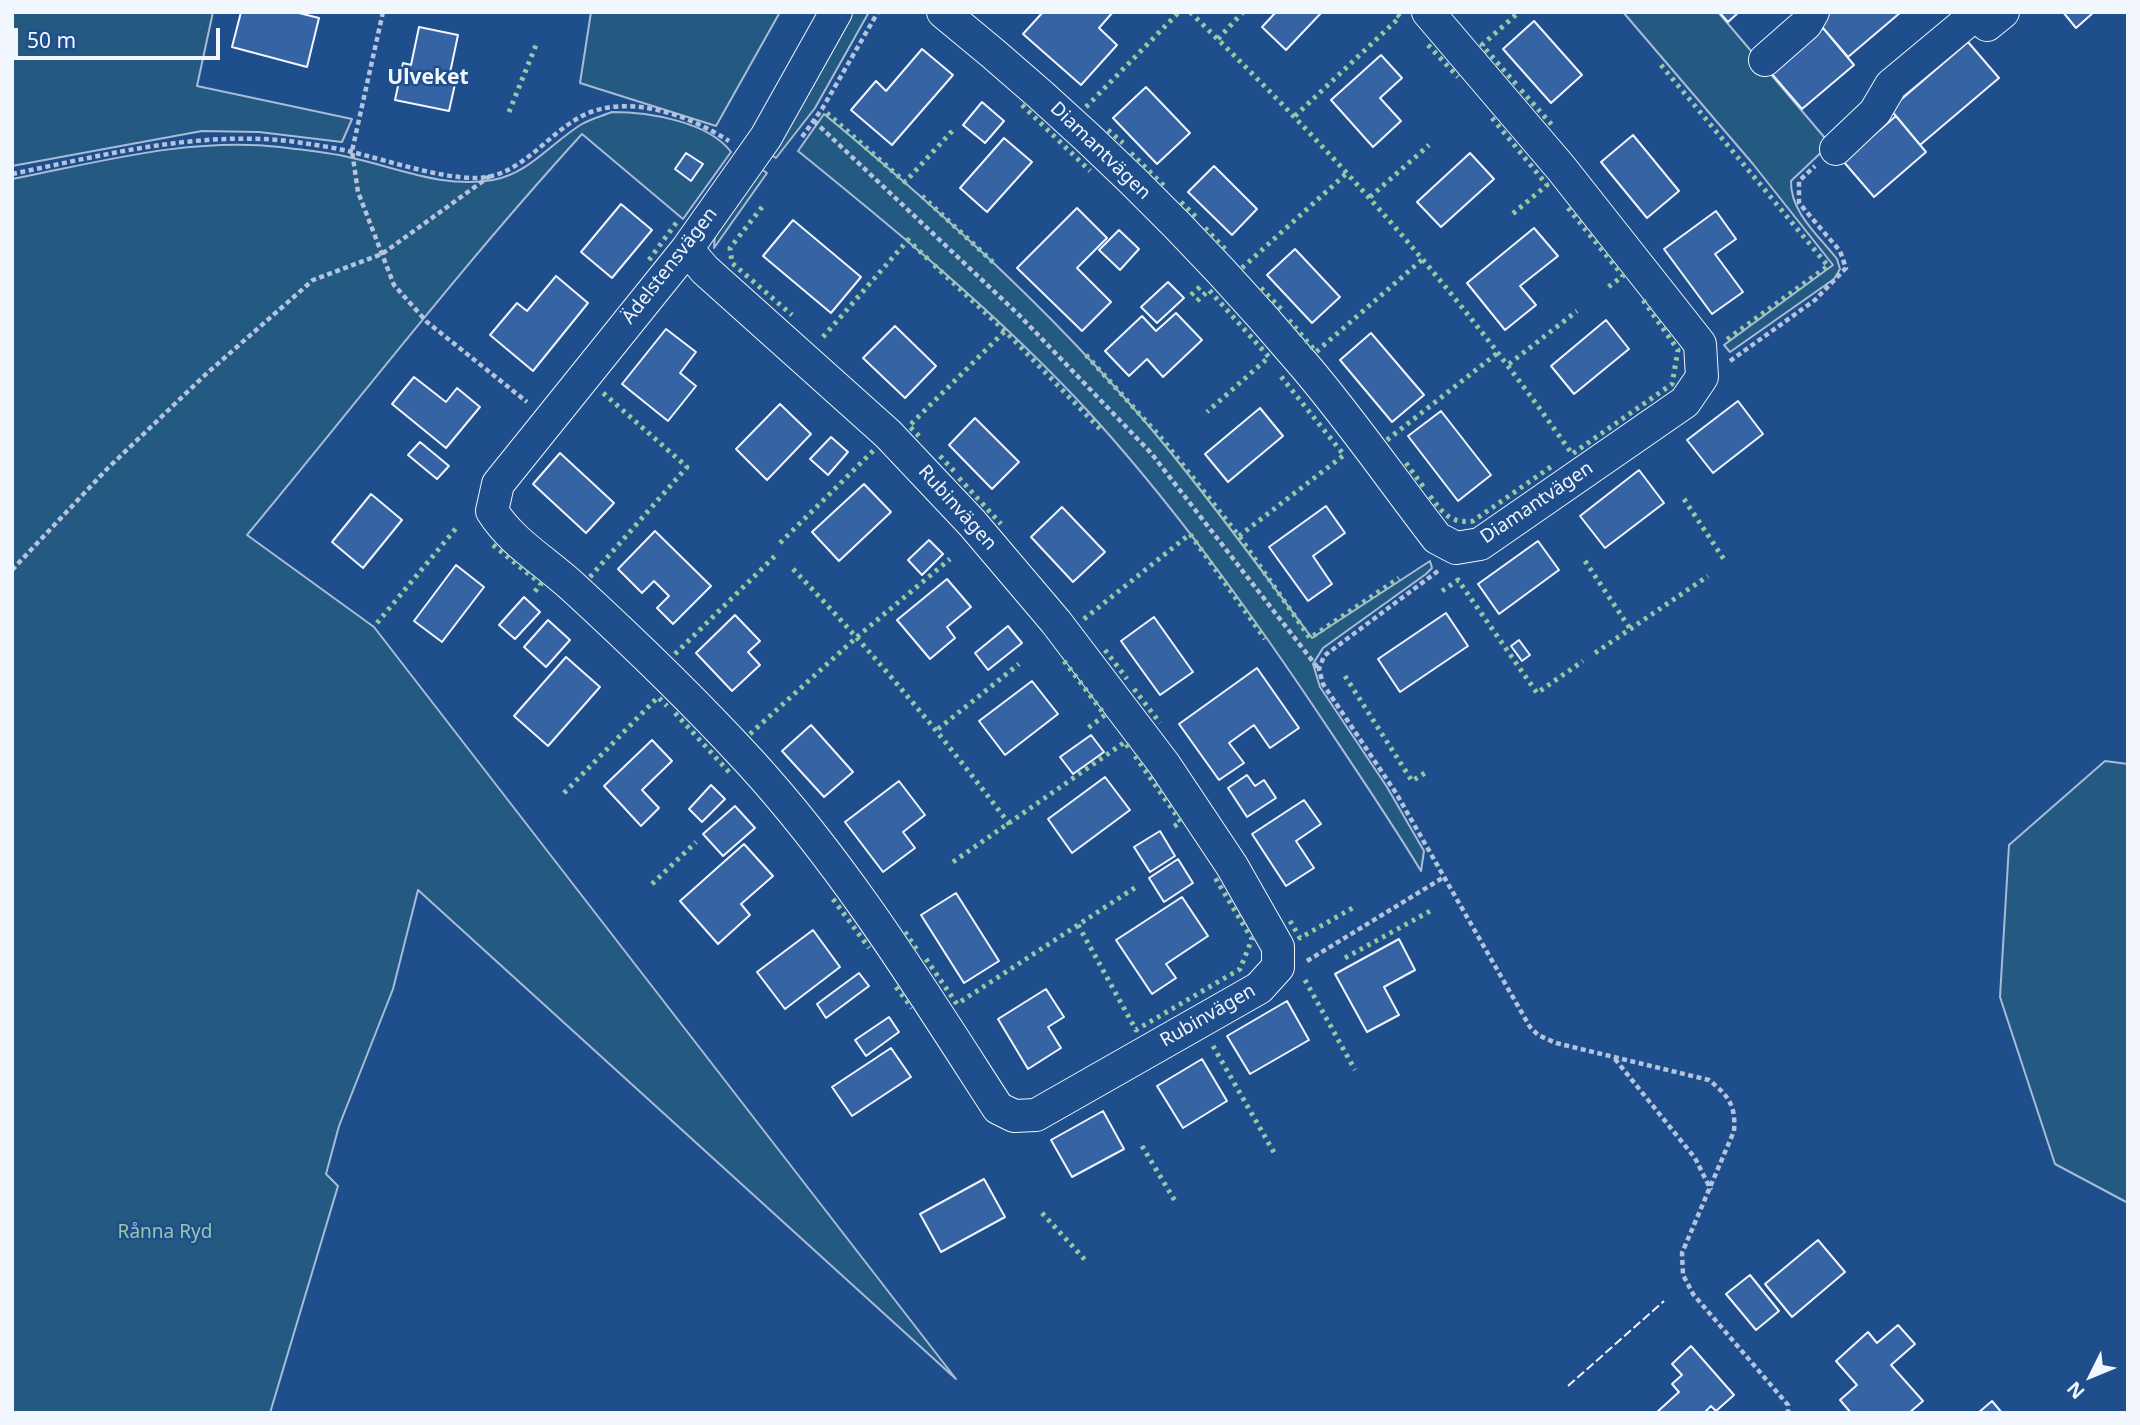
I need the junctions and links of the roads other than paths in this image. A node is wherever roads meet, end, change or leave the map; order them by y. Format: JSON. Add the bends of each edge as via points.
{"nodes":[{"id":1,"x":836,"y":12,"type":"edge"},
{"id":2,"x":943,"y":12,"type":"edge"},
{"id":3,"x":1428,"y":12,"type":"edge"},
{"id":4,"x":1813,"y":12,"type":"edge"},
{"id":5,"x":1983,"y":13,"type":"edge"},
{"id":6,"x":1765,"y":60,"type":"dead end"},
{"id":7,"x":1836,"y":149,"type":"road end"},
{"id":8,"x":687,"y":249,"type":"junction"},
{"id":9,"x":492,"y":511,"type":"joint"}],
"edges":[{"from":1,"to":8,"type":"street","name":"Ädelstensvägen","via":[[766,137]]},
{"from":2,"to":3,"type":"street","name":"Diamantvägen","via":[[1038,91],[1175,224],[1305,366],[1437,538],[1456,548],[1480,544],[1685,402],[1702,377],[1700,344]]},
{"from":4,"to":6,"type":"street","via":[[1806,24]]},
{"from":5,"to":7,"type":"street","via":[[1891,85],[1875,112]]},
{"from":8,"to":9,"type":"street","name":"Ädelstensvägen","via":[[498,484]]},
{"from":8,"to":9,"type":"street","name":"Rubinvägen","via":[[888,433],[1056,622],[1164,764],[1232,866],[1278,947],[1278,967],[1259,988],[1036,1115],[1014,1116],[998,1108],[849,884],[752,764],[638,647],[505,531]]}]}
